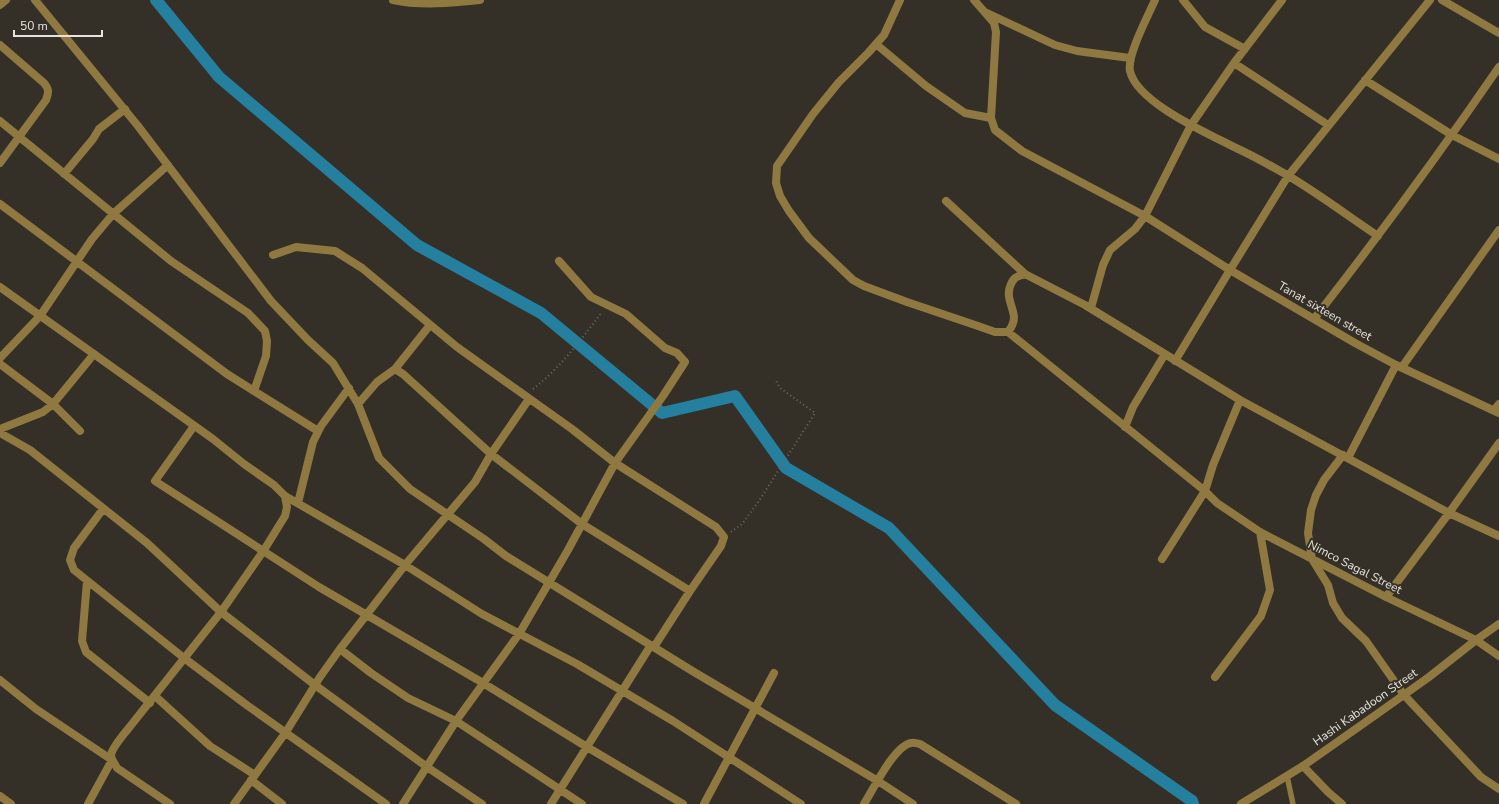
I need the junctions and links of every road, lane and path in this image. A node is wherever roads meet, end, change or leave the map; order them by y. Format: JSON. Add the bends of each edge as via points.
{"nodes":[{"id":1,"x":6,"y":0,"type":"edge"},
{"id":2,"x":35,"y":0,"type":"edge"},
{"id":3,"x":394,"y":0,"type":"edge"},
{"id":4,"x":480,"y":0,"type":"edge"},
{"id":5,"x":900,"y":0,"type":"edge"},
{"id":6,"x":974,"y":0,"type":"edge"},
{"id":7,"x":1155,"y":0,"type":"edge"},
{"id":8,"x":1183,"y":0,"type":"edge"},
{"id":9,"x":1282,"y":0,"type":"edge"},
{"id":10,"x":1430,"y":0,"type":"edge"},
{"id":11,"x":1442,"y":0,"type":"edge"},
{"id":12,"x":421,"y":1,"type":"edge"},
{"id":13,"x":0,"y":5,"type":"edge"},
{"id":14,"x":985,"y":12,"type":"junction"},
{"id":15,"x":1499,"y":34,"type":"edge"},
{"id":16,"x":876,"y":44,"type":"junction"},
{"id":17,"x":0,"y":45,"type":"edge"},
{"id":18,"x":1245,"y":49,"type":"junction"},
{"id":19,"x":1130,"y":58,"type":"junction"},
{"id":20,"x":1234,"y":63,"type":"junction"},
{"id":21,"x":1499,"y":67,"type":"edge"},
{"id":22,"x":1365,"y":80,"type":"junction"},
{"id":23,"x":125,"y":109,"type":"junction"},
{"id":24,"x":991,"y":118,"type":"junction"},
{"id":25,"x":0,"y":121,"type":"edge"},
{"id":26,"x":1328,"y":125,"type":"junction"},
{"id":27,"x":1191,"y":126,"type":"junction"},
{"id":28,"x":1452,"y":135,"type":"junction"},
{"id":29,"x":19,"y":137,"type":"junction"},
{"id":30,"x":1499,"y":160,"type":"edge"},
{"id":31,"x":0,"y":163,"type":"edge"},
{"id":32,"x":168,"y":166,"type":"junction"},
{"id":33,"x":64,"y":174,"type":"junction"},
{"id":34,"x":1288,"y":176,"type":"junction"},
{"id":35,"x":946,"y":201,"type":"dead end"},
{"id":36,"x":0,"y":204,"type":"edge"},
{"id":37,"x":112,"y":214,"type":"junction"},
{"id":38,"x":1145,"y":216,"type":"junction"},
{"id":39,"x":1499,"y":230,"type":"edge"},
{"id":40,"x":1378,"y":236,"type":"junction"},
{"id":41,"x":273,"y":255,"type":"dead end"},
{"id":42,"x":560,"y":261,"type":"dead end"},
{"id":43,"x":77,"y":262,"type":"junction"},
{"id":44,"x":1230,"y":270,"type":"junction"},
{"id":45,"x":1025,"y":274,"type":"junction"},
{"id":46,"x":0,"y":286,"type":"edge"},
{"id":47,"x":607,"y":304,"type":"junction"},
{"id":48,"x":1091,"y":308,"type":"junction"},
{"id":49,"x":40,"y":316,"type":"junction"},
{"id":50,"x":1314,"y":319,"type":"junction"},
{"id":51,"x":430,"y":326,"type":"junction"},
{"id":52,"x":1008,"y":332,"type":"junction"},
{"id":53,"x":94,"y":354,"type":"junction"},
{"id":54,"x":1165,"y":354,"type":"junction"},
{"id":55,"x":0,"y":358,"type":"edge"},
{"id":56,"x":1176,"y":361,"type":"junction"},
{"id":57,"x":0,"y":364,"type":"edge"},
{"id":58,"x":1399,"y":366,"type":"junction"},
{"id":59,"x":395,"y":369,"type":"junction"},
{"id":60,"x":775,"y":379,"type":"dead end"},
{"id":61,"x":349,"y":388,"type":"junction"},
{"id":62,"x":254,"y":391,"type":"junction"},
{"id":63,"x":527,"y":397,"type":"junction"},
{"id":64,"x":1240,"y":400,"type":"junction"},
{"id":65,"x":53,"y":404,"type":"junction"},
{"id":66,"x":358,"y":404,"type":"junction"},
{"id":67,"x":1497,"y":409,"type":"edge"},
{"id":68,"x":194,"y":426,"type":"junction"},
{"id":69,"x":1125,"y":427,"type":"junction"},
{"id":70,"x":0,"y":429,"type":"edge"},
{"id":71,"x":80,"y":431,"type":"dead end"},
{"id":72,"x":318,"y":431,"type":"junction"},
{"id":73,"x":0,"y":433,"type":"edge"},
{"id":74,"x":1499,"y":443,"type":"edge"},
{"id":75,"x":491,"y":454,"type":"junction"},
{"id":76,"x":1345,"y":457,"type":"junction"},
{"id":77,"x":615,"y":463,"type":"junction"},
{"id":78,"x":1205,"y":490,"type":"junction"},
{"id":79,"x":285,"y":496,"type":"junction"},
{"id":80,"x":298,"y":503,"type":"junction"},
{"id":81,"x":103,"y":509,"type":"junction"},
{"id":82,"x":1449,"y":513,"type":"junction"},
{"id":83,"x":448,"y":515,"type":"junction"},
{"id":84,"x":582,"y":524,"type":"junction"},
{"id":85,"x":1260,"y":532,"type":"junction"},
{"id":86,"x":1499,"y":536,"type":"edge"},
{"id":87,"x":724,"y":537,"type":"junction"},
{"id":88,"x":264,"y":550,"type":"junction"},
{"id":89,"x":1162,"y":559,"type":"dead end"},
{"id":90,"x":1312,"y":559,"type":"junction"},
{"id":91,"x":405,"y":565,"type":"junction"},
{"id":92,"x":86,"y":581,"type":"junction"},
{"id":93,"x":549,"y":582,"type":"junction"},
{"id":94,"x":690,"y":592,"type":"junction"},
{"id":95,"x":1386,"y":597,"type":"junction"},
{"id":96,"x":221,"y":612,"type":"junction"},
{"id":97,"x":366,"y":614,"type":"junction"},
{"id":98,"x":1499,"y":624,"type":"edge"},
{"id":99,"x":519,"y":634,"type":"junction"},
{"id":100,"x":1476,"y":640,"type":"junction"},
{"id":101,"x":653,"y":646,"type":"junction"},
{"id":102,"x":340,"y":649,"type":"junction"},
{"id":103,"x":1499,"y":656,"type":"edge"},
{"id":104,"x":184,"y":658,"type":"junction"},
{"id":105,"x":774,"y":673,"type":"dead end"},
{"id":106,"x":1215,"y":677,"type":"dead end"},
{"id":107,"x":0,"y":680,"type":"edge"},
{"id":108,"x":484,"y":683,"type":"junction"},
{"id":109,"x":315,"y":685,"type":"junction"},
{"id":110,"x":623,"y":691,"type":"junction"},
{"id":111,"x":1404,"y":695,"type":"junction"},
{"id":112,"x":155,"y":696,"type":"junction"},
{"id":113,"x":150,"y":703,"type":"junction"},
{"id":114,"x":756,"y":708,"type":"junction"},
{"id":115,"x":456,"y":721,"type":"junction"},
{"id":116,"x":286,"y":732,"type":"junction"},
{"id":117,"x":587,"y":747,"type":"junction"},
{"id":118,"x":729,"y":757,"type":"junction"},
{"id":119,"x":112,"y":760,"type":"junction"},
{"id":120,"x":427,"y":766,"type":"junction"},
{"id":121,"x":1303,"y":766,"type":"junction"},
{"id":122,"x":1287,"y":776,"type":"junction"},
{"id":123,"x":253,"y":777,"type":"junction"},
{"id":124,"x":878,"y":781,"type":"junction"},
{"id":125,"x":560,"y":789,"type":"junction"},
{"id":126,"x":1499,"y":789,"type":"edge"},
{"id":127,"x":0,"y":796,"type":"edge"},
{"id":128,"x":11,"y":804,"type":"edge"},
{"id":129,"x":88,"y":804,"type":"edge"},
{"id":130,"x":170,"y":804,"type":"edge"},
{"id":131,"x":234,"y":804,"type":"edge"},
{"id":132,"x":282,"y":804,"type":"edge"},
{"id":133,"x":386,"y":804,"type":"edge"},
{"id":134,"x":402,"y":804,"type":"edge"},
{"id":135,"x":482,"y":804,"type":"edge"},
{"id":136,"x":551,"y":804,"type":"edge"},
{"id":137,"x":582,"y":804,"type":"edge"},
{"id":138,"x":683,"y":804,"type":"edge"},
{"id":139,"x":704,"y":804,"type":"edge"},
{"id":140,"x":802,"y":804,"type":"edge"},
{"id":141,"x":864,"y":804,"type":"edge"},
{"id":142,"x":913,"y":804,"type":"edge"},
{"id":143,"x":1016,"y":804,"type":"edge"},
{"id":144,"x":1241,"y":804,"type":"edge"},
{"id":145,"x":1293,"y":804,"type":"edge"},
{"id":146,"x":1342,"y":804,"type":"edge"}],
"edges":[{"from":1,"to":13,"type":"street"},
{"from":2,"to":23,"type":"street"},
{"from":3,"to":12,"type":"street"},
{"from":4,"to":12,"type":"street","via":[[452,3]]},
{"from":5,"to":16,"type":"street","via":[[884,35]]},
{"from":6,"to":14,"type":"street"},
{"from":7,"to":19,"type":"street"},
{"from":8,"to":18,"type":"street","via":[[1205,27]]},
{"from":9,"to":18,"type":"street"},
{"from":10,"to":22,"type":"street"},
{"from":11,"to":15,"type":"street"},
{"from":14,"to":19,"type":"street","via":[[1056,45],[1077,51]]},
{"from":14,"to":24,"type":"street","via":[[994,23],[996,32]]},
{"from":16,"to":24,"type":"street","via":[[926,86],[965,113]]},
{"from":16,"to":52,"type":"street","via":[[839,82],[813,114],[777,166],[776,183],[780,196],[810,238],[853,280],[983,328],[995,332]]},
{"from":17,"to":29,"type":"street","via":[[44,83],[49,91],[46,100]]},
{"from":18,"to":20,"type":"street"},
{"from":19,"to":27,"type":"street","via":[[1130,71],[1136,84],[1151,99]]},
{"from":20,"to":26,"type":"street"},
{"from":20,"to":27,"type":"street"},
{"from":21,"to":28,"type":"street"},
{"from":22,"to":26,"type":"street"},
{"from":22,"to":28,"type":"street"},
{"from":23,"to":32,"type":"street"},
{"from":23,"to":33,"type":"street","via":[[99,129]]},
{"from":24,"to":38,"type":"street","name":"Tanat sixteen street","via":[[995,130],[1022,151]]},
{"from":25,"to":29,"type":"street"},
{"from":26,"to":34,"type":"street"},
{"from":27,"to":34,"type":"street"},
{"from":27,"to":38,"type":"street"},
{"from":28,"to":30,"type":"street"},
{"from":28,"to":40,"type":"street"},
{"from":29,"to":31,"type":"street"},
{"from":29,"to":33,"type":"street"},
{"from":32,"to":37,"type":"street"},
{"from":32,"to":61,"type":"street","via":[[271,301],[333,363]]},
{"from":33,"to":37,"type":"street"},
{"from":34,"to":40,"type":"street"},
{"from":34,"to":44,"type":"street"},
{"from":35,"to":45,"type":"street"},
{"from":36,"to":43,"type":"street"},
{"from":37,"to":43,"type":"street","via":[[92,238]]},
{"from":37,"to":62,"type":"street","via":[[183,271],[248,313],[265,332],[266,356]]},
{"from":38,"to":44,"type":"street","name":"Tanat sixteen street"},
{"from":38,"to":48,"type":"street","via":[[1135,229],[1110,250]]},
{"from":39,"to":58,"type":"street"},
{"from":40,"to":50,"type":"street"},
{"from":41,"to":51,"type":"street","via":[[296,247],[335,251],[362,268]]},
{"from":42,"to":47,"type":"street","via":[[591,297]]},
{"from":43,"to":49,"type":"street"},
{"from":43,"to":62,"type":"street","via":[[227,374]]},
{"from":44,"to":50,"type":"street","name":"Tanat sixteen street"},
{"from":44,"to":56,"type":"street"},
{"from":45,"to":48,"type":"street"},
{"from":45,"to":52,"type":"street","via":[[1017,276],[1008,290],[1014,318],[1013,326]]},
{"from":46,"to":49,"type":"street"},
{"from":47,"to":63,"type":"path","via":[[583,338]]},
{"from":47,"to":77,"type":"street","via":[[626,314],[684,362]]},
{"from":48,"to":54,"type":"street"},
{"from":49,"to":53,"type":"street"},
{"from":49,"to":55,"type":"street"},
{"from":50,"to":58,"type":"street","name":"Tanat sixteen street"},
{"from":51,"to":59,"type":"street"},
{"from":51,"to":63,"type":"street"},
{"from":52,"to":69,"type":"street","name":"Nimco Sagal Street"},
{"from":53,"to":65,"type":"street"},
{"from":53,"to":68,"type":"street"},
{"from":54,"to":56,"type":"street"},
{"from":54,"to":69,"type":"street","via":[[1133,407]]},
{"from":56,"to":64,"type":"street"},
{"from":57,"to":65,"type":"street"},
{"from":58,"to":67,"type":"street","name":"Tanat sixteen street"},
{"from":58,"to":76,"type":"street"},
{"from":59,"to":66,"type":"street","via":[[377,382]]},
{"from":59,"to":75,"type":"street"},
{"from":60,"to":87,"type":"path","via":[[780,388],[815,413],[742,524]]},
{"from":61,"to":66,"type":"street"},
{"from":61,"to":72,"type":"street"},
{"from":62,"to":72,"type":"street"},
{"from":63,"to":75,"type":"street"},
{"from":63,"to":77,"type":"street"},
{"from":64,"to":76,"type":"street"},
{"from":64,"to":78,"type":"street"},
{"from":65,"to":70,"type":"street","via":[[43,412]]},
{"from":65,"to":71,"type":"street"},
{"from":66,"to":83,"type":"street","via":[[379,458],[410,489]]},
{"from":68,"to":79,"type":"street","via":[[274,485]]},
{"from":68,"to":88,"type":"street","via":[[155,481]]},
{"from":69,"to":78,"type":"street","name":"Nimco Sagal Street"},
{"from":72,"to":80,"type":"street"},
{"from":73,"to":81,"type":"street","via":[[30,450]]},
{"from":74,"to":82,"type":"street"},
{"from":75,"to":83,"type":"street","via":[[475,482]]},
{"from":75,"to":84,"type":"street"},
{"from":76,"to":82,"type":"street"},
{"from":76,"to":90,"type":"street","via":[[1319,490],[1311,510],[1308,533]]},
{"from":77,"to":84,"type":"street"},
{"from":77,"to":87,"type":"street","via":[[716,527]]},
{"from":78,"to":85,"type":"street","name":"Nimco Sagal Street","via":[[1217,503]]},
{"from":78,"to":89,"type":"street"},
{"from":79,"to":80,"type":"street"},
{"from":79,"to":88,"type":"street","via":[[285,516]]},
{"from":80,"to":91,"type":"street"},
{"from":81,"to":92,"type":"street","via":[[74,548],[70,560],[74,570]]},
{"from":81,"to":96,"type":"street","via":[[147,543]]},
{"from":82,"to":86,"type":"street"},
{"from":82,"to":95,"type":"street"},
{"from":83,"to":91,"type":"street"},
{"from":83,"to":93,"type":"street","via":[[506,556]]},
{"from":84,"to":93,"type":"street"},
{"from":84,"to":94,"type":"street"},
{"from":85,"to":90,"type":"street","name":"Nimco Sagal Street"},
{"from":85,"to":106,"type":"street","via":[[1270,590],[1261,616]]},
{"from":87,"to":94,"type":"street","via":[[721,546]]},
{"from":88,"to":96,"type":"street"},
{"from":88,"to":97,"type":"street","via":[[319,587]]},
{"from":90,"to":95,"type":"street","name":"Nimco Sagal Street"},
{"from":90,"to":111,"type":"street","via":[[1328,585],[1333,603],[1342,618],[1366,641]]},
{"from":91,"to":97,"type":"street"},
{"from":91,"to":99,"type":"street","via":[[482,614]]},
{"from":92,"to":104,"type":"street"},
{"from":92,"to":113,"type":"street","via":[[82,641],[86,652]]},
{"from":93,"to":99,"type":"street"},
{"from":93,"to":101,"type":"street"},
{"from":94,"to":101,"type":"street"},
{"from":95,"to":100,"type":"street","name":"Nimco Sagal Street"},
{"from":96,"to":104,"type":"street"},
{"from":96,"to":109,"type":"street"},
{"from":97,"to":102,"type":"street"},
{"from":97,"to":108,"type":"street"},
{"from":98,"to":100,"type":"street","name":"Hashi Kabadoon Street"},
{"from":99,"to":108,"type":"street"},
{"from":99,"to":110,"type":"street"},
{"from":100,"to":103,"type":"street","name":"Nimco Sagal Street"},
{"from":100,"to":111,"type":"street","name":"Hashi Kabadoon Street"},
{"from":101,"to":110,"type":"street"},
{"from":101,"to":114,"type":"street"},
{"from":102,"to":109,"type":"street"},
{"from":102,"to":115,"type":"street","via":[[408,698]]},
{"from":104,"to":112,"type":"street"},
{"from":104,"to":116,"type":"street"},
{"from":105,"to":114,"type":"street"},
{"from":107,"to":119,"type":"street","via":[[36,710]]},
{"from":108,"to":115,"type":"street"},
{"from":108,"to":117,"type":"street"},
{"from":109,"to":116,"type":"street"},
{"from":109,"to":120,"type":"street"},
{"from":110,"to":117,"type":"street"},
{"from":110,"to":118,"type":"street"},
{"from":111,"to":121,"type":"street","name":"Hashi Kabadoon Street"},
{"from":111,"to":126,"type":"street","via":[[1481,777]]},
{"from":112,"to":113,"type":"street"},
{"from":112,"to":123,"type":"street","via":[[210,746]]},
{"from":113,"to":119,"type":"street","via":[[116,744],[111,755]]},
{"from":114,"to":118,"type":"street"},
{"from":114,"to":124,"type":"street"},
{"from":115,"to":120,"type":"street"},
{"from":115,"to":125,"type":"street"},
{"from":116,"to":123,"type":"street"},
{"from":116,"to":133,"type":"street"},
{"from":117,"to":125,"type":"street"},
{"from":117,"to":138,"type":"street"},
{"from":118,"to":139,"type":"street"},
{"from":118,"to":140,"type":"street"},
{"from":119,"to":129,"type":"street"},
{"from":119,"to":130,"type":"street","via":[[117,768]]},
{"from":120,"to":134,"type":"street"},
{"from":120,"to":135,"type":"street"},
{"from":121,"to":122,"type":"street","name":"Hashi Kabadoon Street"},
{"from":121,"to":146,"type":"street"},
{"from":122,"to":144,"type":"street","name":"Hashi Kabadoon Street"},
{"from":122,"to":145,"type":"lane"},
{"from":123,"to":131,"type":"street"},
{"from":123,"to":132,"type":"street"},
{"from":124,"to":141,"type":"street"},
{"from":124,"to":142,"type":"street"},
{"from":124,"to":143,"type":"street","via":[[890,761],[911,742],[920,744]]},
{"from":125,"to":136,"type":"street"},
{"from":125,"to":137,"type":"street"},
{"from":127,"to":128,"type":"street"}]}
